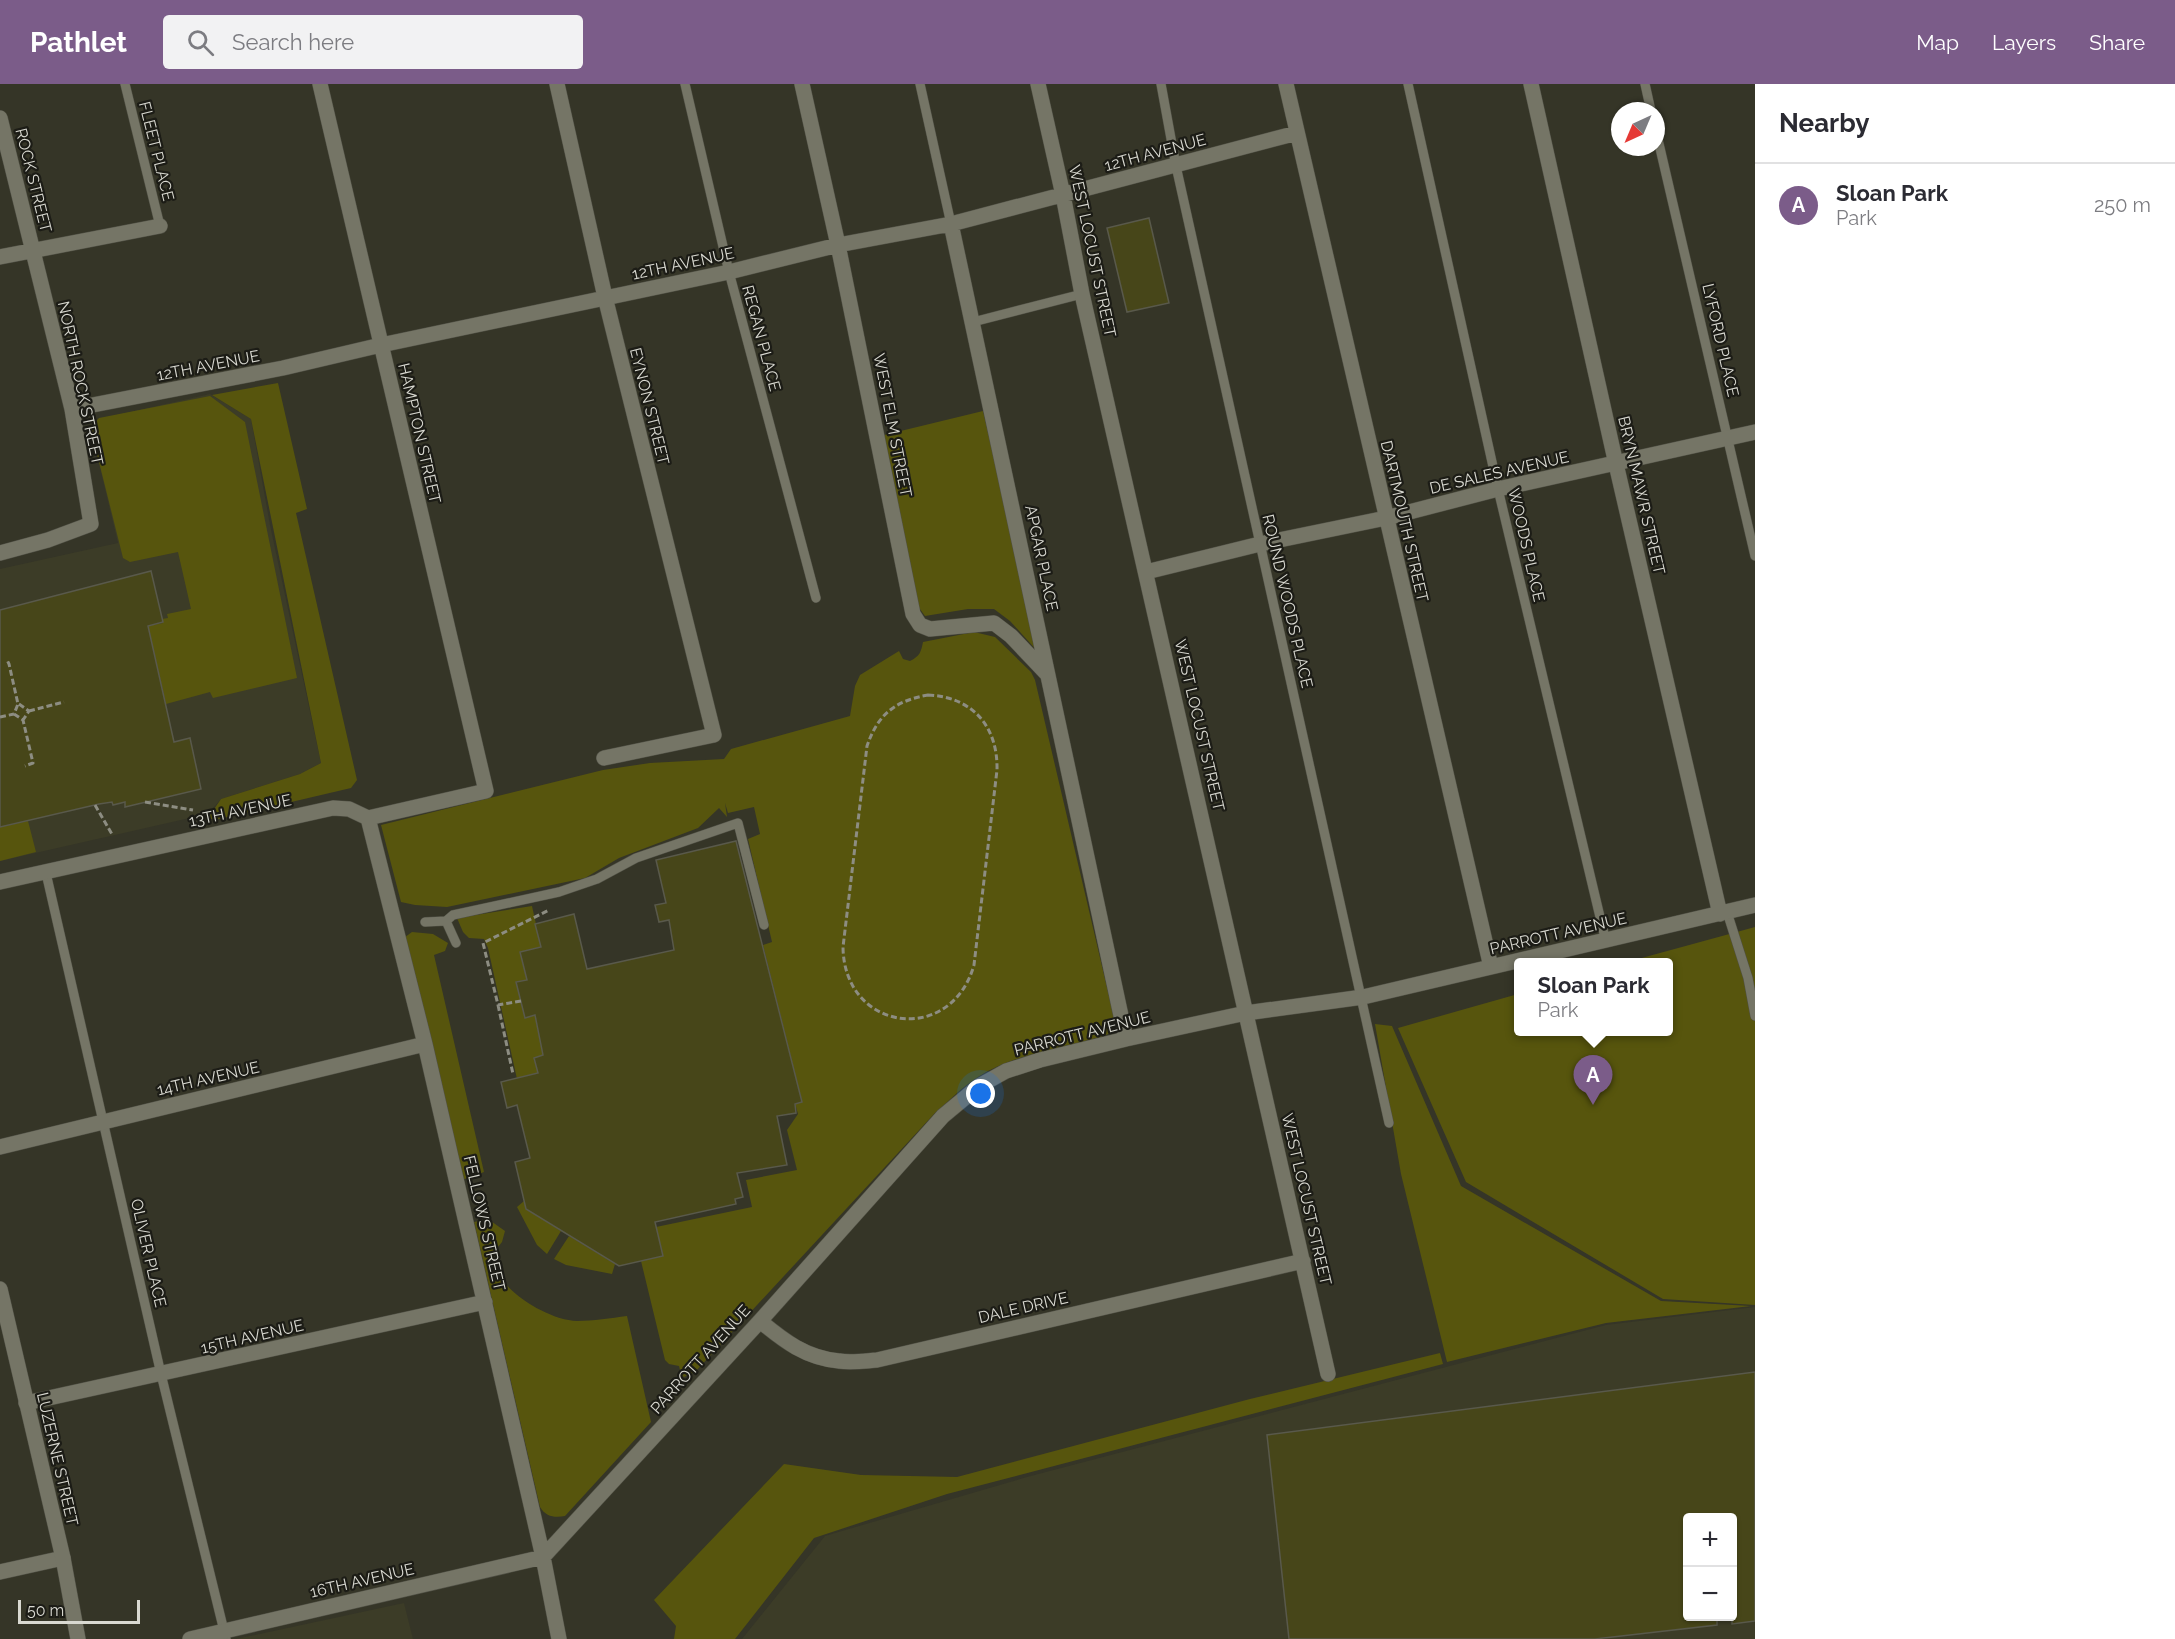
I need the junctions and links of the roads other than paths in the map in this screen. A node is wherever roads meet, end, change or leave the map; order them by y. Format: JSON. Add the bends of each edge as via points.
{"nodes":[{"id":1,"x":125,"y":84,"type":"edge"},
{"id":2,"x":320,"y":84,"type":"edge"},
{"id":3,"x":557,"y":84,"type":"edge"},
{"id":4,"x":685,"y":84,"type":"edge"},
{"id":5,"x":802,"y":84,"type":"edge"},
{"id":6,"x":920,"y":84,"type":"edge"},
{"id":7,"x":1038,"y":84,"type":"edge"},
{"id":8,"x":1161,"y":84,"type":"edge"},
{"id":9,"x":1286,"y":84,"type":"edge"},
{"id":10,"x":1408,"y":84,"type":"edge"},
{"id":11,"x":1531,"y":84,"type":"edge"},
{"id":12,"x":1645,"y":84,"type":"edge"},
{"id":13,"x":1649,"y":102,"type":"edge"},
{"id":14,"x":0,"y":118,"type":"edge"},
{"id":15,"x":1297,"y":133,"type":"junction"},
{"id":16,"x":1662,"y":156,"type":"edge"},
{"id":17,"x":1176,"y":166,"type":"junction"},
{"id":18,"x":1063,"y":195,"type":"junction"},
{"id":19,"x":951,"y":224,"type":"junction"},
{"id":20,"x":160,"y":226,"type":"joint"},
{"id":21,"x":838,"y":245,"type":"junction"},
{"id":22,"x":33,"y":250,"type":"junction"},
{"id":23,"x":0,"y":257,"type":"edge"},
{"id":24,"x":729,"y":272,"type":"junction"},
{"id":25,"x":1082,"y":294,"type":"junction"},
{"id":26,"x":605,"y":297,"type":"junction"},
{"id":27,"x":973,"y":322,"type":"junction"},
{"id":28,"x":381,"y":345,"type":"junction"},
{"id":29,"x":72,"y":409,"type":"junction"},
{"id":30,"x":1755,"y":432,"type":"edge"},
{"id":31,"x":1729,"y":438,"type":"junction"},
{"id":32,"x":1616,"y":464,"type":"junction"},
{"id":33,"x":1498,"y":489,"type":"junction"},
{"id":34,"x":1386,"y":518,"type":"junction"},
{"id":35,"x":1260,"y":544,"type":"junction"},
{"id":36,"x":0,"y":554,"type":"edge"},
{"id":37,"x":1755,"y":555,"type":"edge"},
{"id":38,"x":1146,"y":572,"type":"junction"},
{"id":39,"x":816,"y":598,"type":"dead end"},
{"id":40,"x":1048,"y":675,"type":"junction"},
{"id":41,"x":604,"y":758,"type":"dead end"},
{"id":42,"x":368,"y":818,"type":"junction"},
{"id":43,"x":46,"y":873,"type":"junction"},
{"id":44,"x":0,"y":882,"type":"edge"},
{"id":45,"x":1755,"y":905,"type":"edge"},
{"id":46,"x":1724,"y":913,"type":"junction"},
{"id":47,"x":446,"y":921,"type":"junction"},
{"id":48,"x":424,"y":922,"type":"dead end"},
{"id":49,"x":764,"y":925,"type":"dead end"},
{"id":50,"x":1606,"y":942,"type":"junction"},
{"id":51,"x":456,"y":943,"type":"dead end"},
{"id":52,"x":1532,"y":958,"type":"edge"},
{"id":53,"x":1514,"y":962,"type":"edge"},
{"id":54,"x":1491,"y":967,"type":"junction"},
{"id":55,"x":1363,"y":997,"type":"junction"},
{"id":56,"x":1246,"y":1013,"type":"junction"},
{"id":57,"x":1755,"y":1016,"type":"edge"},
{"id":58,"x":1126,"y":1039,"type":"junction"},
{"id":59,"x":425,"y":1044,"type":"junction"},
{"id":60,"x":104,"y":1121,"type":"junction"},
{"id":61,"x":1389,"y":1124,"type":"dead end"},
{"id":62,"x":0,"y":1147,"type":"edge"},
{"id":63,"x":1303,"y":1260,"type":"junction"},
{"id":64,"x":0,"y":1289,"type":"edge"},
{"id":65,"x":485,"y":1302,"type":"junction"},
{"id":66,"x":2,"y":1307,"type":"edge"},
{"id":67,"x":760,"y":1321,"type":"junction"},
{"id":68,"x":161,"y":1374,"type":"junction"},
{"id":69,"x":1328,"y":1374,"type":"dead end"},
{"id":70,"x":27,"y":1403,"type":"junction"},
{"id":71,"x":63,"y":1557,"type":"junction"},
{"id":72,"x":543,"y":1557,"type":"junction"},
{"id":73,"x":0,"y":1572,"type":"edge"},
{"id":74,"x":225,"y":1635,"type":"edge"},
{"id":75,"x":78,"y":1639,"type":"edge"},
{"id":76,"x":190,"y":1639,"type":"edge"},
{"id":77,"x":559,"y":1639,"type":"edge"}],
"edges":[{"from":1,"to":20,"type":"lane","name":"FLEET PLACE"},
{"from":2,"to":28,"type":"street","name":"HAMPTON STREET"},
{"from":3,"to":26,"type":"street","name":"EYNON STREET"},
{"from":4,"to":24,"type":"lane","name":"REGAN PLACE"},
{"from":5,"to":21,"type":"street","name":"WEST ELM STREET"},
{"from":6,"to":19,"type":"lane","name":"APGAR PLACE"},
{"from":7,"to":18,"type":"street","name":"WEST LOCUST STREET"},
{"from":8,"to":17,"type":"lane","name":"ROUND WOODS PLACE"},
{"from":9,"to":15,"type":"street","name":"DARTMOUTH STREET"},
{"from":10,"to":33,"type":"lane","name":"WOODS PLACE"},
{"from":11,"to":32,"type":"street","name":"BRYN MAWR STREET"},
{"from":12,"to":13,"type":"lane"},
{"from":14,"to":22,"type":"street","name":"ROCK STREET"},
{"from":15,"to":17,"type":"street","name":"12TH AVENUE"},
{"from":15,"to":34,"type":"street","name":"DARTMOUTH STREET"},
{"from":16,"to":31,"type":"lane","name":"LYFORD PLACE"},
{"from":17,"to":18,"type":"street","name":"12TH AVENUE"},
{"from":17,"to":35,"type":"lane","name":"ROUND WOODS PLACE"},
{"from":18,"to":19,"type":"street","name":"12TH AVENUE"},
{"from":18,"to":25,"type":"street","name":"WEST LOCUST STREET"},
{"from":19,"to":21,"type":"street","name":"12TH AVENUE"},
{"from":19,"to":27,"type":"street","name":"APGAR PLACE"},
{"from":20,"to":22,"type":"street"},
{"from":21,"to":24,"type":"street","name":"12TH AVENUE"},
{"from":21,"to":40,"type":"street","name":"WEST ELM STREET","via":[[913,614],[920,625],[930,629],[994,623]]},
{"from":22,"to":23,"type":"street"},
{"from":22,"to":29,"type":"street","name":"NORTH ROCK STREET"},
{"from":24,"to":26,"type":"street","name":"12TH AVENUE"},
{"from":24,"to":39,"type":"lane","name":"REGAN PLACE"},
{"from":25,"to":27,"type":"lane"},
{"from":25,"to":38,"type":"street","name":"WEST LOCUST STREET"},
{"from":26,"to":28,"type":"street","name":"12TH AVENUE"},
{"from":26,"to":41,"type":"street","name":"EYNON STREET","via":[[714,735]]},
{"from":27,"to":40,"type":"street","name":"APGAR PLACE"},
{"from":28,"to":29,"type":"street","name":"12TH AVENUE"},
{"from":28,"to":42,"type":"street","name":"HAMPTON STREET","via":[[486,791]]},
{"from":29,"to":36,"type":"street","name":"NORTH ROCK STREET","via":[[91,524]]},
{"from":30,"to":31,"type":"street","name":"DE SALES AVENUE"},
{"from":31,"to":32,"type":"street","name":"DE SALES AVENUE"},
{"from":31,"to":37,"type":"lane","name":"LYFORD PLACE"},
{"from":32,"to":33,"type":"street","name":"DE SALES AVENUE"},
{"from":32,"to":46,"type":"street","name":"BRYN MAWR STREET"},
{"from":33,"to":34,"type":"street","name":"DE SALES AVENUE"},
{"from":33,"to":50,"type":"lane","name":"WOODS PLACE"},
{"from":34,"to":35,"type":"street","name":"DE SALES AVENUE"},
{"from":34,"to":54,"type":"street","name":"DARTMOUTH STREET"},
{"from":35,"to":38,"type":"street","name":"DE SALES AVENUE"},
{"from":35,"to":55,"type":"lane","name":"ROUND WOODS PLACE"},
{"from":38,"to":56,"type":"street","name":"WEST LOCUST STREET"},
{"from":40,"to":58,"type":"street","name":"APGAR PLACE"},
{"from":42,"to":43,"type":"street","name":"13TH AVENUE","via":[[350,809],[333,808]]},
{"from":42,"to":59,"type":"street","name":"FELLOWS STREET"},
{"from":43,"to":44,"type":"street","name":"13TH AVENUE"},
{"from":43,"to":60,"type":"lane","name":"OLIVER PLACE"},
{"from":45,"to":46,"type":"street","name":"PARROTT AVENUE"},
{"from":46,"to":50,"type":"street","name":"PARROTT AVENUE"},
{"from":46,"to":57,"type":"lane","via":[[1748,978]]},
{"from":47,"to":48,"type":"lane"},
{"from":47,"to":49,"type":"lane","via":[[453,915],[559,892],[597,879],[636,858],[738,823]]},
{"from":47,"to":51,"type":"lane"},
{"from":50,"to":52,"type":"street","name":"PARROTT AVENUE"},
{"from":53,"to":54,"type":"street","name":"PARROTT AVENUE"},
{"from":54,"to":55,"type":"street","name":"PARROTT AVENUE"},
{"from":55,"to":56,"type":"street","name":"PARROTT AVENUE"},
{"from":55,"to":61,"type":"lane","name":"ROUND WOODS PLACE"},
{"from":56,"to":58,"type":"street","name":"PARROTT AVENUE"},
{"from":56,"to":63,"type":"street","name":"WEST LOCUST STREET"},
{"from":58,"to":67,"type":"street","name":"PARROTT AVENUE","via":[[1006,1071],[979,1086],[943,1116]]},
{"from":59,"to":60,"type":"street","name":"14TH AVENUE"},
{"from":59,"to":65,"type":"street","name":"FELLOWS STREET"},
{"from":60,"to":62,"type":"street","name":"14TH AVENUE"},
{"from":60,"to":68,"type":"lane","name":"OLIVER PLACE"},
{"from":63,"to":67,"type":"street","name":"DALE DRIVE","via":[[877,1360],[839,1362],[812,1356],[791,1346]]},
{"from":63,"to":69,"type":"street","name":"WEST LOCUST STREET"},
{"from":64,"to":66,"type":"street","name":"LUZERNE STREET"},
{"from":65,"to":68,"type":"street","name":"15TH AVENUE"},
{"from":65,"to":72,"type":"street","name":"FELLOWS STREET"},
{"from":66,"to":70,"type":"street","name":"LUZERNE STREET"},
{"from":67,"to":72,"type":"street","name":"PARROTT AVENUE"},
{"from":68,"to":70,"type":"street","name":"15TH AVENUE"},
{"from":68,"to":74,"type":"lane","name":"OLIVER PLACE"},
{"from":70,"to":71,"type":"street","name":"LUZERNE STREET"},
{"from":71,"to":73,"type":"street"},
{"from":71,"to":75,"type":"street","name":"LUZERNE STREET"},
{"from":72,"to":74,"type":"street","name":"16TH AVENUE"},
{"from":72,"to":77,"type":"street","name":"FELLOWS STREET"},
{"from":74,"to":76,"type":"street","name":"16TH AVENUE"}]}
